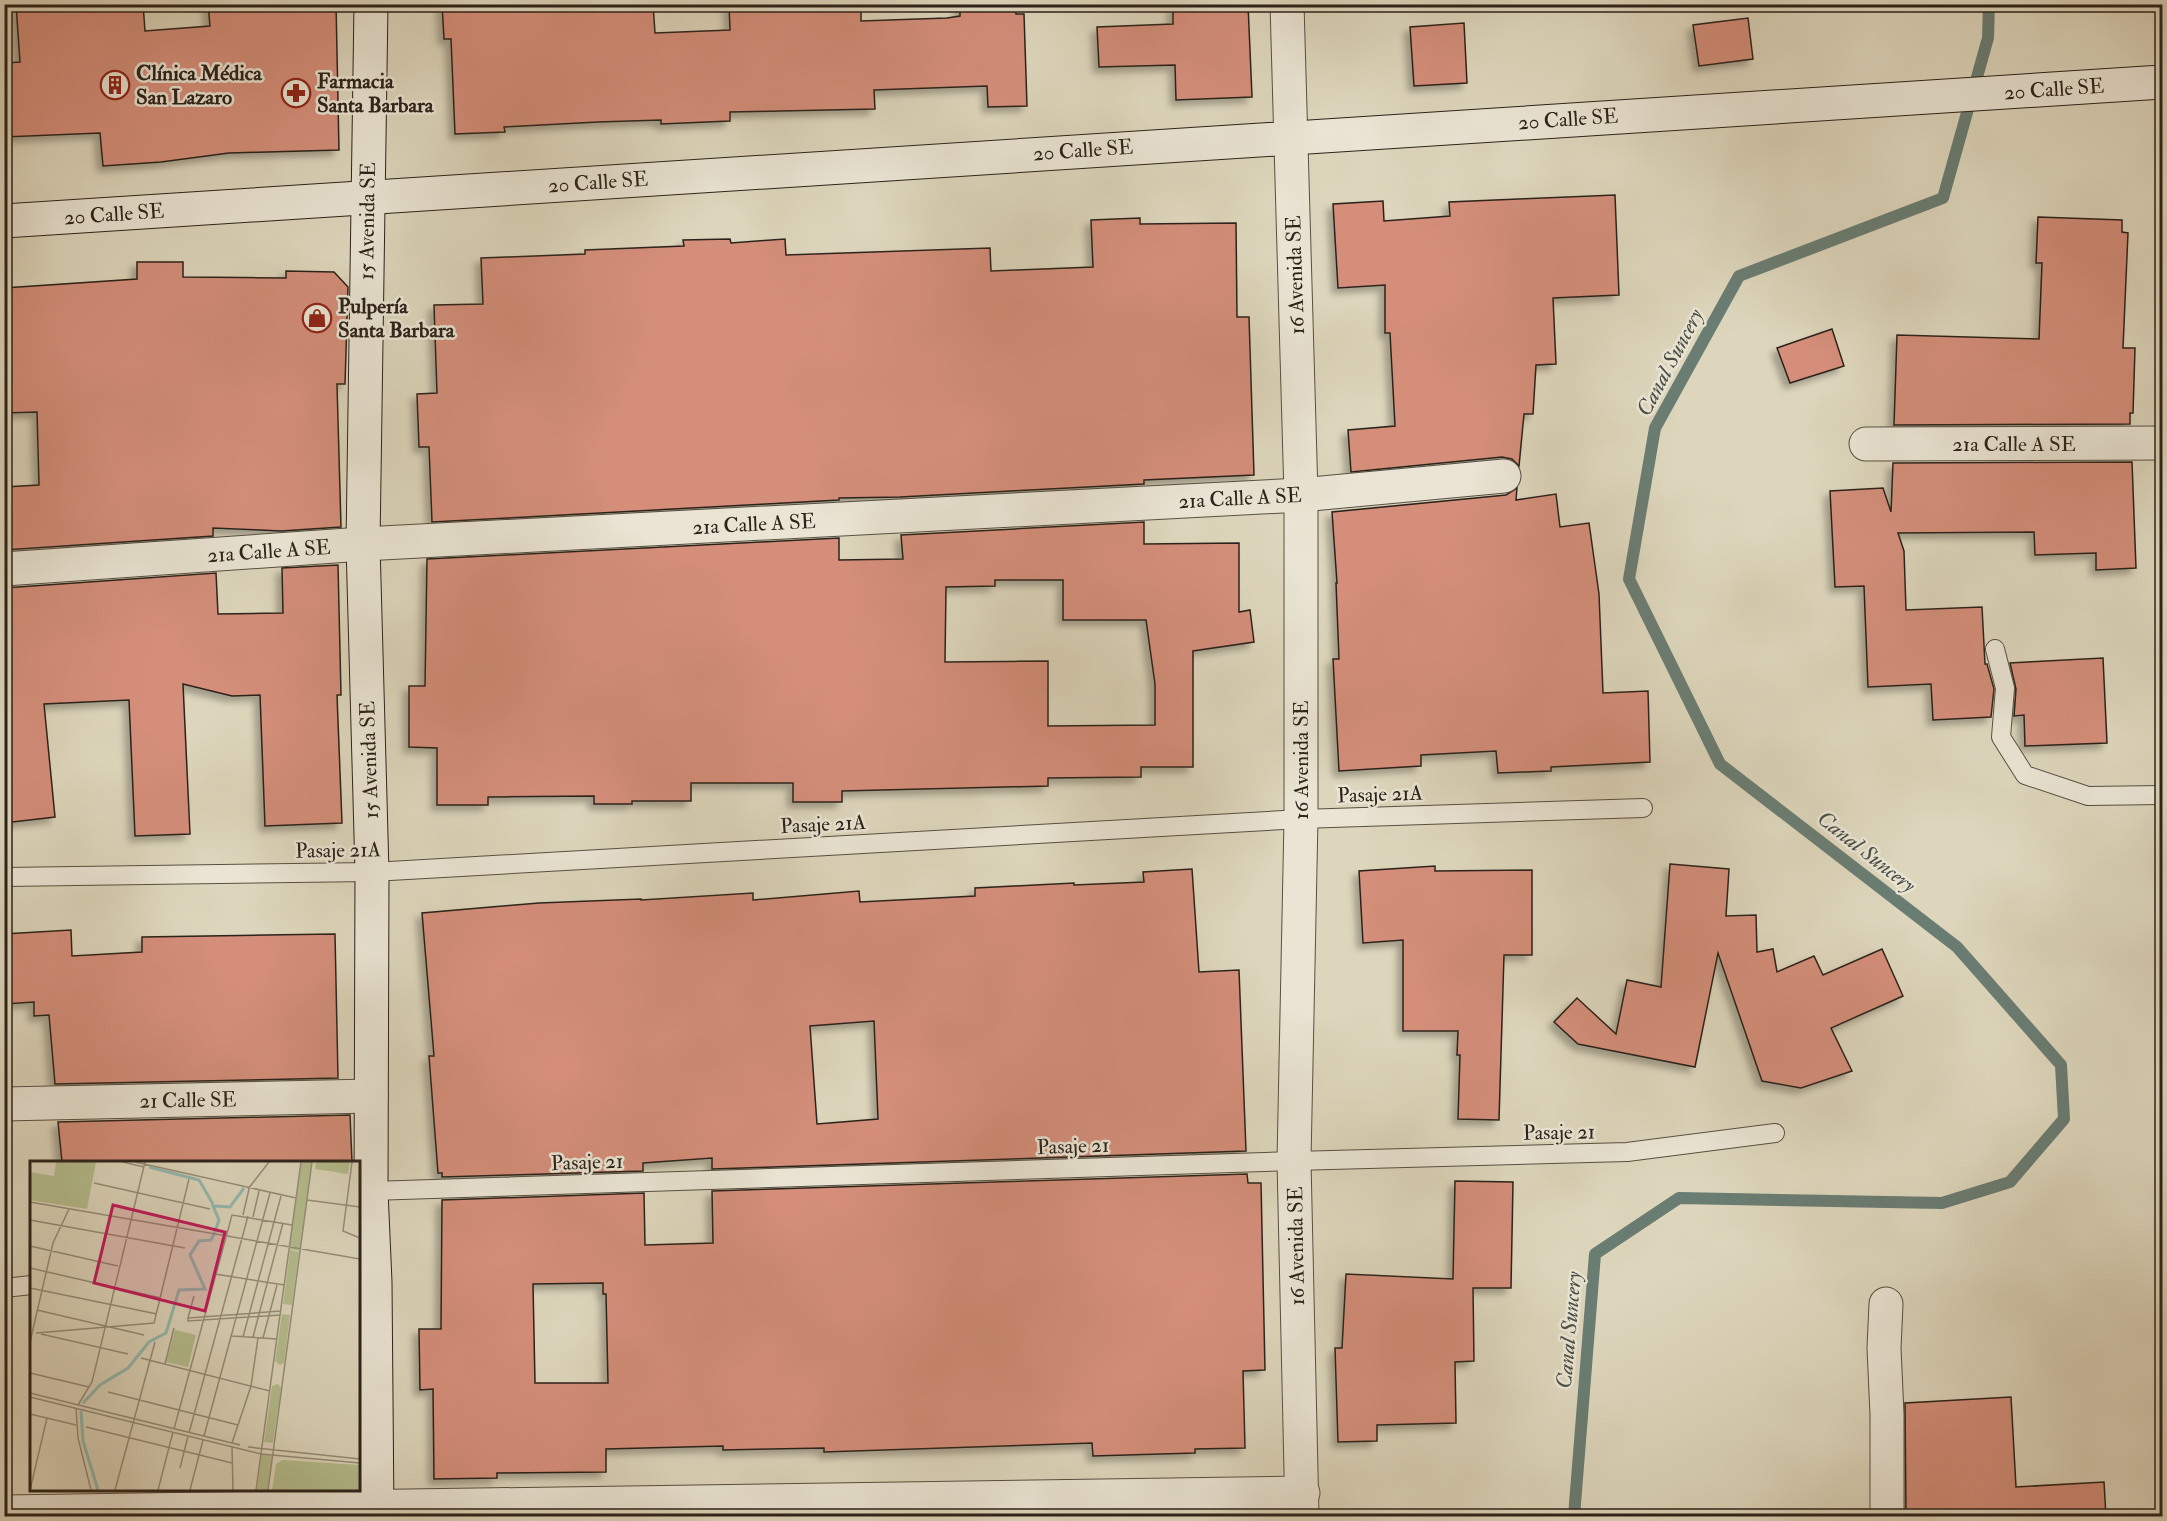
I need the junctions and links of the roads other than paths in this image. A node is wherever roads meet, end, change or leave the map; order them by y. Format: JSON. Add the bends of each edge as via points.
{"nodes":[{"id":1,"x":371,"y":4,"type":"edge"},
{"id":2,"x":1287,"y":4,"type":"edge"},
{"id":3,"x":2163,"y":82,"type":"edge"},
{"id":4,"x":1290,"y":137,"type":"junction"},
{"id":5,"x":368,"y":197,"type":"junction"},
{"id":6,"x":4,"y":221,"type":"edge"},
{"id":7,"x":2163,"y":443,"type":"edge"},
{"id":8,"x":1866,"y":444,"type":"dead end"},
{"id":9,"x":1504,"y":476,"type":"dead end"},
{"id":10,"x":1301,"y":495,"type":"junction"},
{"id":11,"x":363,"y":544,"type":"junction"},
{"id":12,"x":4,"y":569,"type":"edge"},
{"id":13,"x":1995,"y":649,"type":"dead end"},
{"id":14,"x":2163,"y":795,"type":"edge"},
{"id":15,"x":1643,"y":808,"type":"dead end"},
{"id":16,"x":1301,"y":819,"type":"junction"},
{"id":17,"x":372,"y":872,"type":"junction"},
{"id":18,"x":4,"y":877,"type":"edge"},
{"id":19,"x":371,"y":1096,"type":"junction"},
{"id":20,"x":4,"y":1104,"type":"edge"},
{"id":21,"x":1775,"y":1133,"type":"dead end"},
{"id":22,"x":1294,"y":1161,"type":"junction"},
{"id":23,"x":371,"y":1191,"type":"junction"},
{"id":24,"x":367,"y":1282,"type":"edge"},
{"id":25,"x":30,"y":1285,"type":"edge"},
{"id":26,"x":4,"y":1288,"type":"edge"},
{"id":27,"x":1886,"y":1304,"type":"dead end"},
{"id":28,"x":1302,"y":1505,"type":"edge"},
{"id":29,"x":4,"y":1512,"type":"edge"},
{"id":30,"x":377,"y":1512,"type":"edge"},
{"id":31,"x":1887,"y":1516,"type":"edge"}],
"edges":[{"from":1,"to":5,"type":"street","name":"15 Avenida SE"},
{"from":2,"to":4,"type":"street","name":"16 Avenida SE"},
{"from":3,"to":4,"type":"street","name":"20 Calle SE"},
{"from":4,"to":5,"type":"street","name":"20 Calle SE"},
{"from":4,"to":10,"type":"street","name":"16 Avenida SE"},
{"from":5,"to":6,"type":"street","name":"20 Calle SE"},
{"from":5,"to":11,"type":"street","name":"15 Avenida SE"},
{"from":7,"to":8,"type":"street","name":"21a Calle A SE"},
{"from":9,"to":10,"type":"street","name":"21a Calle A SE"},
{"from":10,"to":11,"type":"street","name":"21a Calle A SE"},
{"from":10,"to":16,"type":"street","name":"16 Avenida SE"},
{"from":11,"to":12,"type":"street","name":"21a Calle A SE"},
{"from":11,"to":17,"type":"street","name":"15 Avenida SE"},
{"from":13,"to":14,"type":"lane","via":[[2005,687],[2001,737],[2025,775],[2088,796]]},
{"from":15,"to":16,"type":"lane","name":"Pasaje 21A"},
{"from":16,"to":17,"type":"lane","name":"Pasaje 21A"},
{"from":16,"to":22,"type":"street","name":"16 Avenida SE"},
{"from":17,"to":18,"type":"lane","name":"Pasaje 21A"},
{"from":17,"to":19,"type":"street","name":"15 Avenida SE"},
{"from":19,"to":20,"type":"street","name":"21 Calle SE"},
{"from":19,"to":23,"type":"street","name":"15 Avenida SE"},
{"from":21,"to":22,"type":"lane","name":"Pasaje 21","via":[[1627,1152]]},
{"from":22,"to":23,"type":"lane","name":"Pasaje 21"},
{"from":22,"to":28,"type":"street","name":"16 Avenida SE"},
{"from":23,"to":24,"type":"street","name":"15 Avenida SE"},
{"from":24,"to":30,"type":"street","name":"15 Avenida SE"},
{"from":25,"to":26,"type":"lane"},
{"from":27,"to":31,"type":"street"},
{"from":28,"to":30,"type":"street"},
{"from":29,"to":30,"type":"street"}]}
